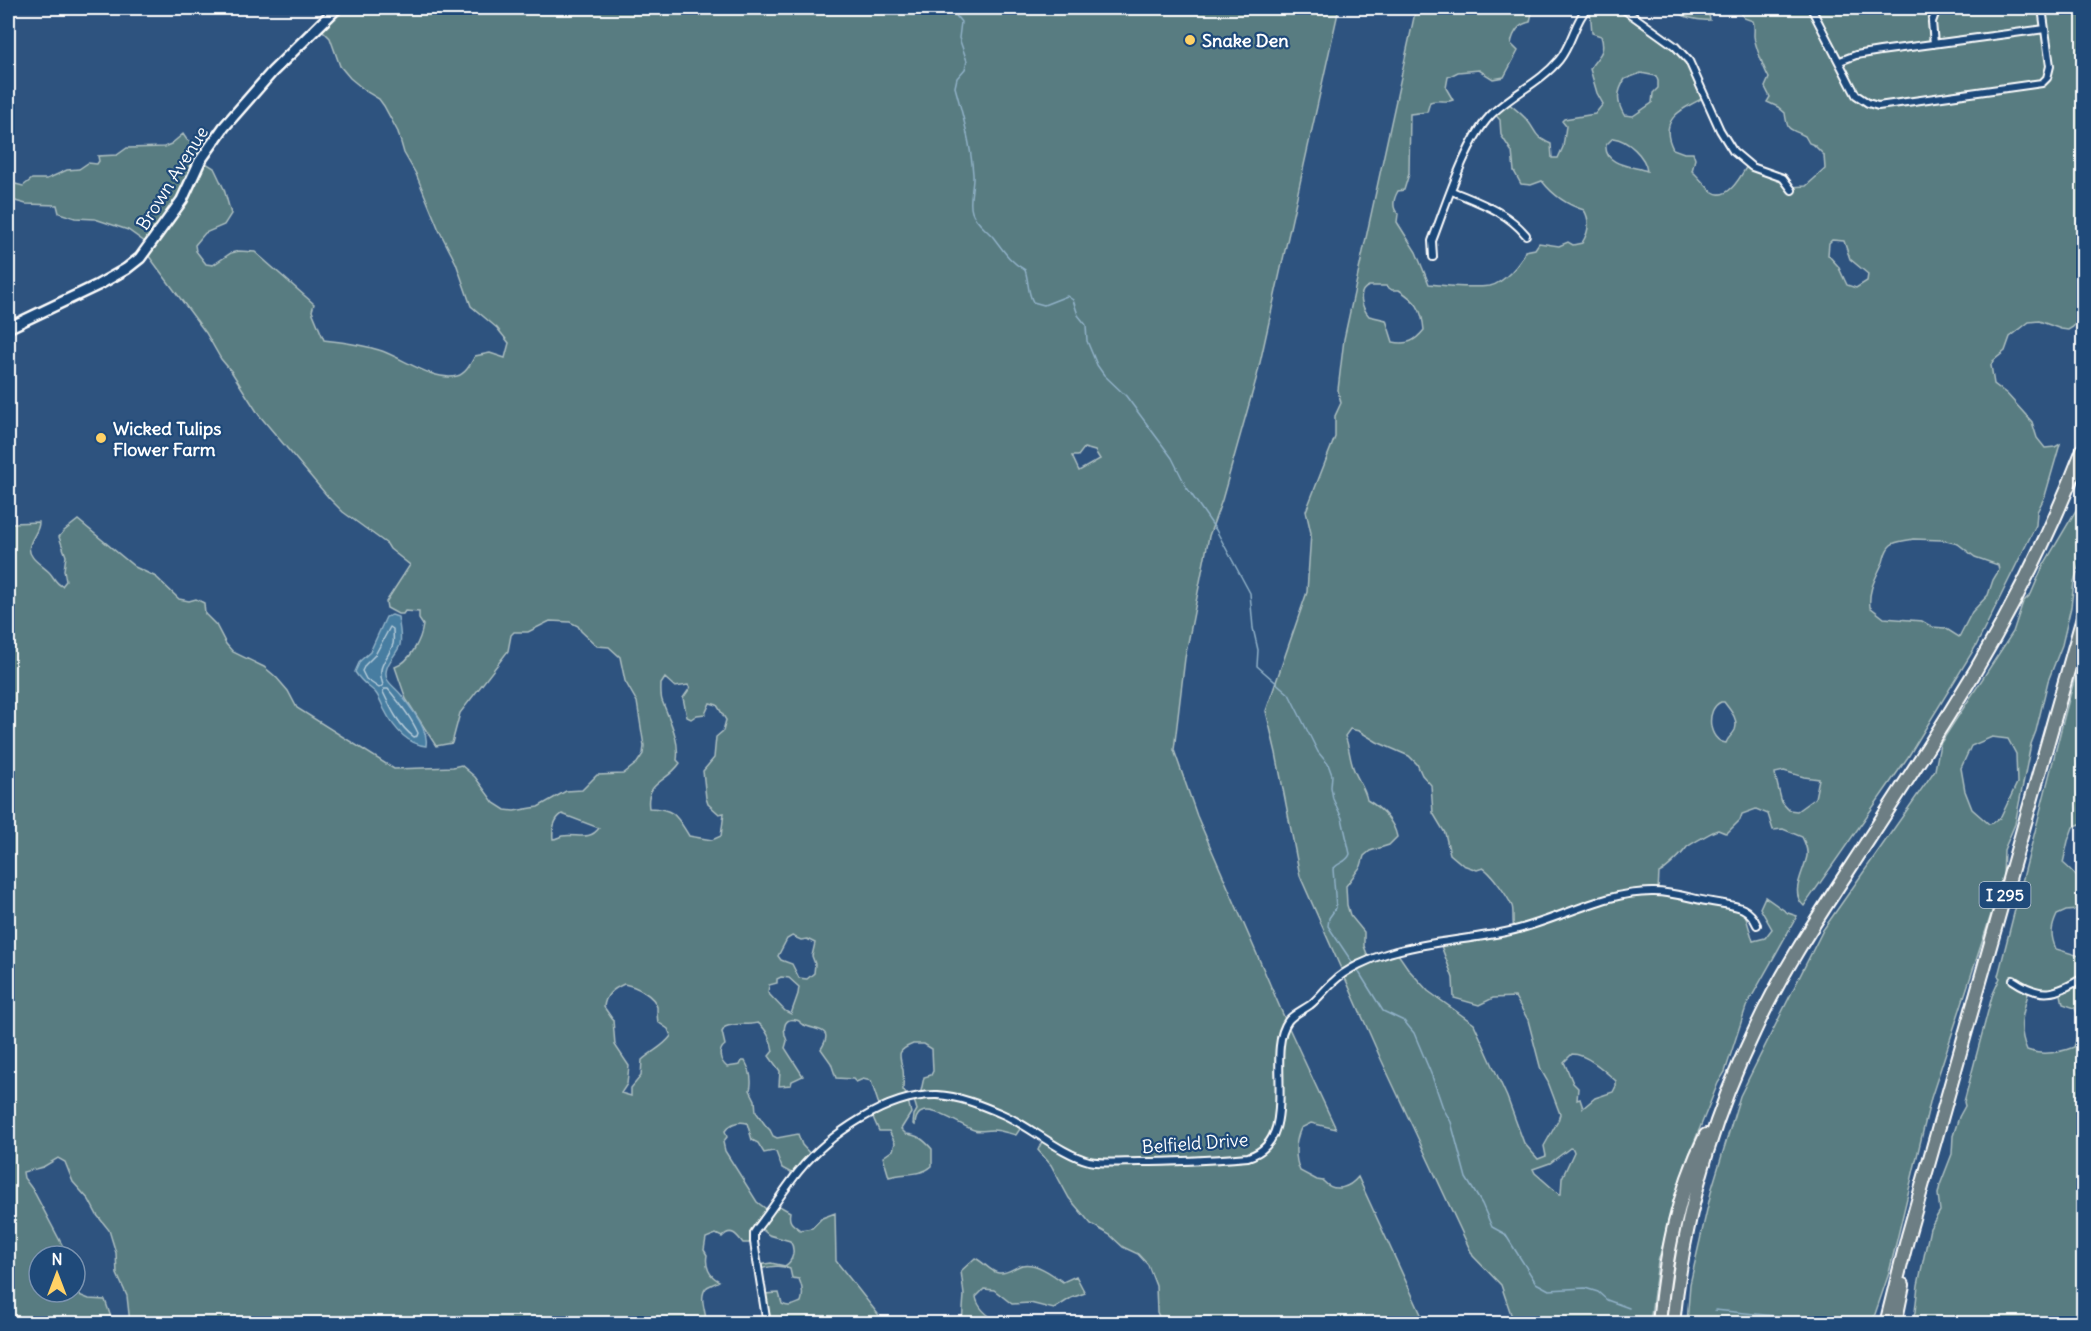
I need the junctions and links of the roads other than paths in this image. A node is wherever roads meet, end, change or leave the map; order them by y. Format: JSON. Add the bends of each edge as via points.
{"nodes":[{"id":1,"x":336,"y":8,"type":"edge"},
{"id":2,"x":1587,"y":8,"type":"edge"},
{"id":3,"x":1622,"y":8,"type":"edge"},
{"id":4,"x":1811,"y":8,"type":"edge"},
{"id":5,"x":1937,"y":8,"type":"edge"},
{"id":6,"x":2042,"y":8,"type":"edge"},
{"id":7,"x":2045,"y":29,"type":"junction"},
{"id":8,"x":1934,"y":44,"type":"junction"},
{"id":9,"x":1840,"y":61,"type":"junction"},
{"id":10,"x":1792,"y":190,"type":"dead end"},
{"id":11,"x":1452,"y":191,"type":"junction"},
{"id":12,"x":1526,"y":236,"type":"dead end"},
{"id":13,"x":1433,"y":257,"type":"dead end"},
{"id":14,"x":8,"y":328,"type":"edge"},
{"id":15,"x":2084,"y":447,"type":"edge"},
{"id":16,"x":2084,"y":614,"type":"edge"},
{"id":17,"x":1757,"y":925,"type":"dead end"},
{"id":18,"x":2084,"y":977,"type":"edge"},
{"id":19,"x":2013,"y":980,"type":"dead end"},
{"id":20,"x":1726,"y":1097,"type":"junction"},
{"id":21,"x":1926,"y":1176,"type":"junction"},
{"id":22,"x":767,"y":1323,"type":"edge"},
{"id":23,"x":1659,"y":1323,"type":"edge"},
{"id":24,"x":1673,"y":1323,"type":"edge"},
{"id":25,"x":1886,"y":1323,"type":"edge"},
{"id":26,"x":1895,"y":1323,"type":"edge"}],
"edges":[{"from":1,"to":14,"type":"street","name":"Brown Avenue","via":[[224,127],[200,161],[176,209],[140,258],[98,285]]},
{"from":2,"to":11,"type":"street","via":[[1559,60],[1493,113],[1478,131]]},
{"from":3,"to":10,"type":"street","via":[[1675,46],[1689,61],[1733,151],[1752,167],[1783,177]]},
{"from":4,"to":9,"type":"street"},
{"from":5,"to":8,"type":"street","via":[[1932,22]]},
{"from":6,"to":7,"type":"street"},
{"from":7,"to":8,"type":"street"},
{"from":7,"to":9,"type":"street","via":[[2050,66],[2042,83],[1878,106],[1856,95]]},
{"from":8,"to":9,"type":"street","via":[[1856,55]]},
{"from":11,"to":12,"type":"street","via":[[1499,211]]},
{"from":11,"to":13,"type":"street","via":[[1432,241]]},
{"from":15,"to":20,"type":"highway","via":[[2047,534],[1992,644],[1793,958],[1754,1030]]},
{"from":16,"to":21,"type":"highway","number":"I 295"},
{"from":17,"to":22,"type":"street","name":"Belfield Drive","via":[[1746,909],[1676,894],[1641,892],[1587,905],[1532,927],[1381,956],[1345,973],[1288,1021],[1282,1042],[1277,1123],[1270,1140],[1256,1154],[1169,1163],[1089,1160],[1023,1123],[967,1100],[937,1095],[911,1098],[852,1122],[830,1140],[798,1172],[754,1233]]},
{"from":18,"to":19,"type":"street","via":[[2042,994]]},
{"from":20,"to":23,"type":"highway","via":[[1703,1140],[1681,1202],[1665,1270]]},
{"from":20,"to":24,"type":"highway","via":[[1693,1204]]},
{"from":21,"to":25,"type":"highway","number":"I 295"},
{"from":21,"to":26,"type":"highway"}]}
